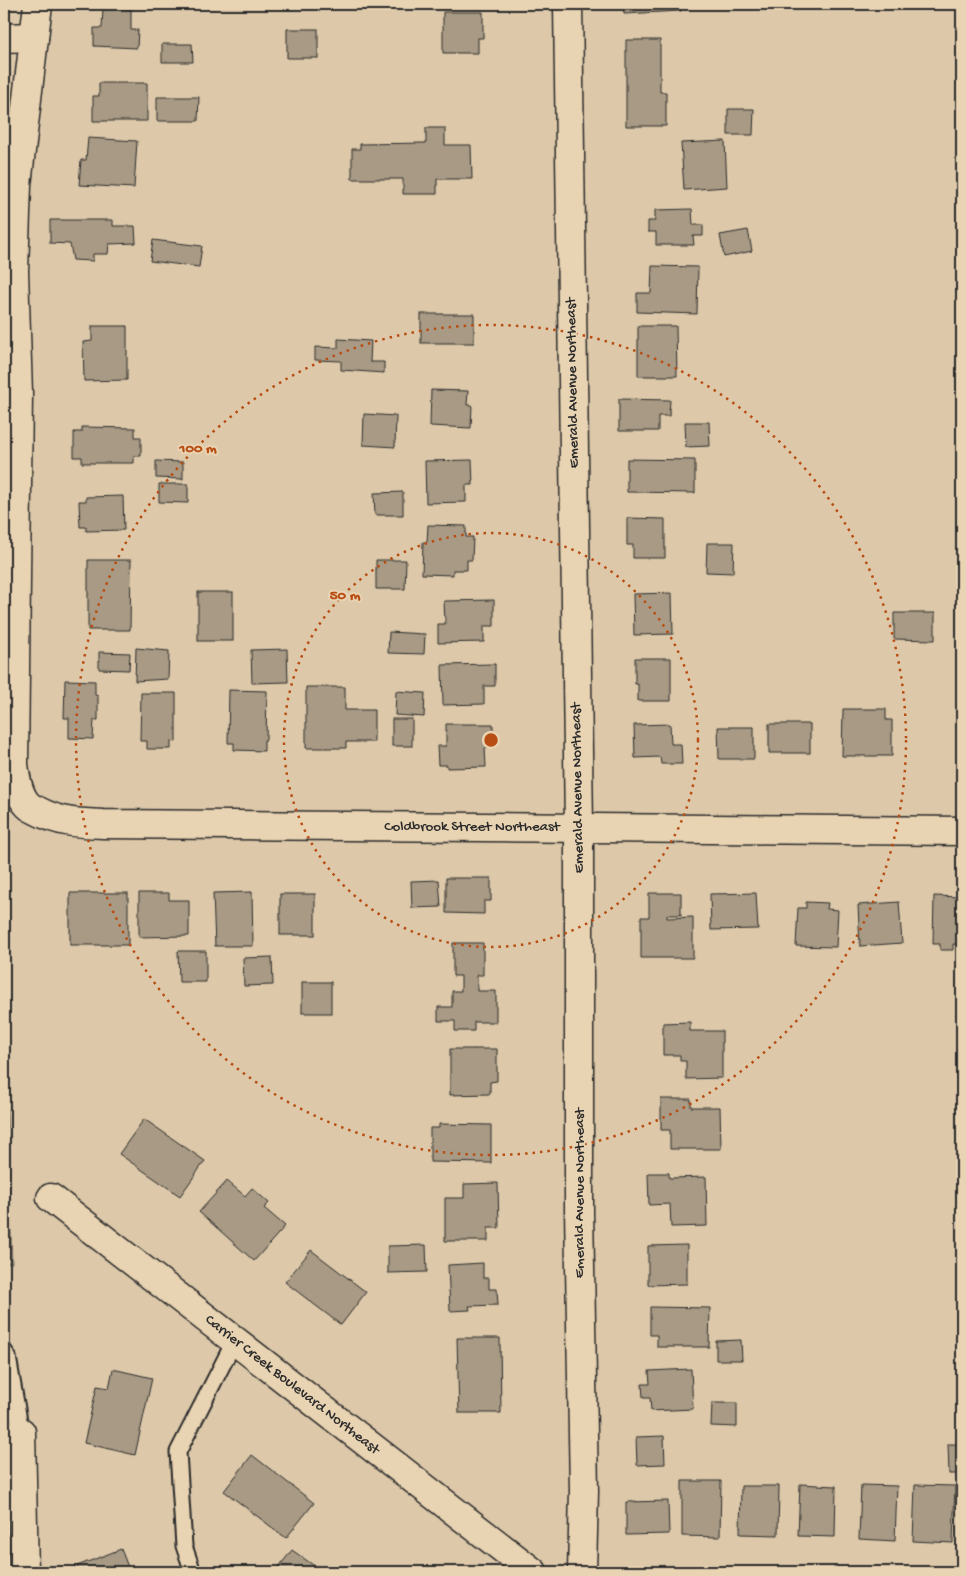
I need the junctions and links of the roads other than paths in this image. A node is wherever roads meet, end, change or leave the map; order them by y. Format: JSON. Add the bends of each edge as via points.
{"nodes":[{"id":1,"x":38,"y":4,"type":"edge"},
{"id":2,"x":568,"y":4,"type":"edge"},
{"id":3,"x":34,"y":37,"type":"junction"},
{"id":4,"x":4,"y":38,"type":"edge"},
{"id":5,"x":11,"y":393,"type":"edge"},
{"id":6,"x":579,"y":828,"type":"junction"},
{"id":7,"x":962,"y":831,"type":"edge"},
{"id":8,"x":51,"y":1198,"type":"dead end"},
{"id":9,"x":235,"y":1340,"type":"junction"},
{"id":10,"x":4,"y":1351,"type":"edge"},
{"id":11,"x":21,"y":1432,"type":"joint"},
{"id":12,"x":24,"y":1572,"type":"edge"},
{"id":13,"x":193,"y":1572,"type":"edge"},
{"id":14,"x":533,"y":1572,"type":"edge"},
{"id":15,"x":582,"y":1572,"type":"edge"}],
"edges":[{"from":1,"to":3,"type":"street"},
{"from":2,"to":6,"type":"street","name":"Emerald Avenue Northeast"},
{"from":3,"to":4,"type":"street"},
{"from":3,"to":5,"type":"street","via":[[17,184]]},
{"from":5,"to":6,"type":"street","name":"Coldbrook Street Northeast","via":[[14,765],[17,784],[28,806],[66,822],[103,824]]},
{"from":6,"to":7,"type":"street","name":"Coldbrook Street Northeast"},
{"from":6,"to":15,"type":"street","name":"Emerald Avenue Northeast"},
{"from":8,"to":9,"type":"street","name":"Carrier Creek Boulevard Northeast"},
{"from":9,"to":13,"type":"lane","via":[[178,1452],[184,1546]]},
{"from":9,"to":14,"type":"street","name":"Carrier Creek Boulevard Northeast"},
{"from":10,"to":11,"type":"lane","via":[[8,1356]]},
{"from":11,"to":12,"type":"street"}]}
